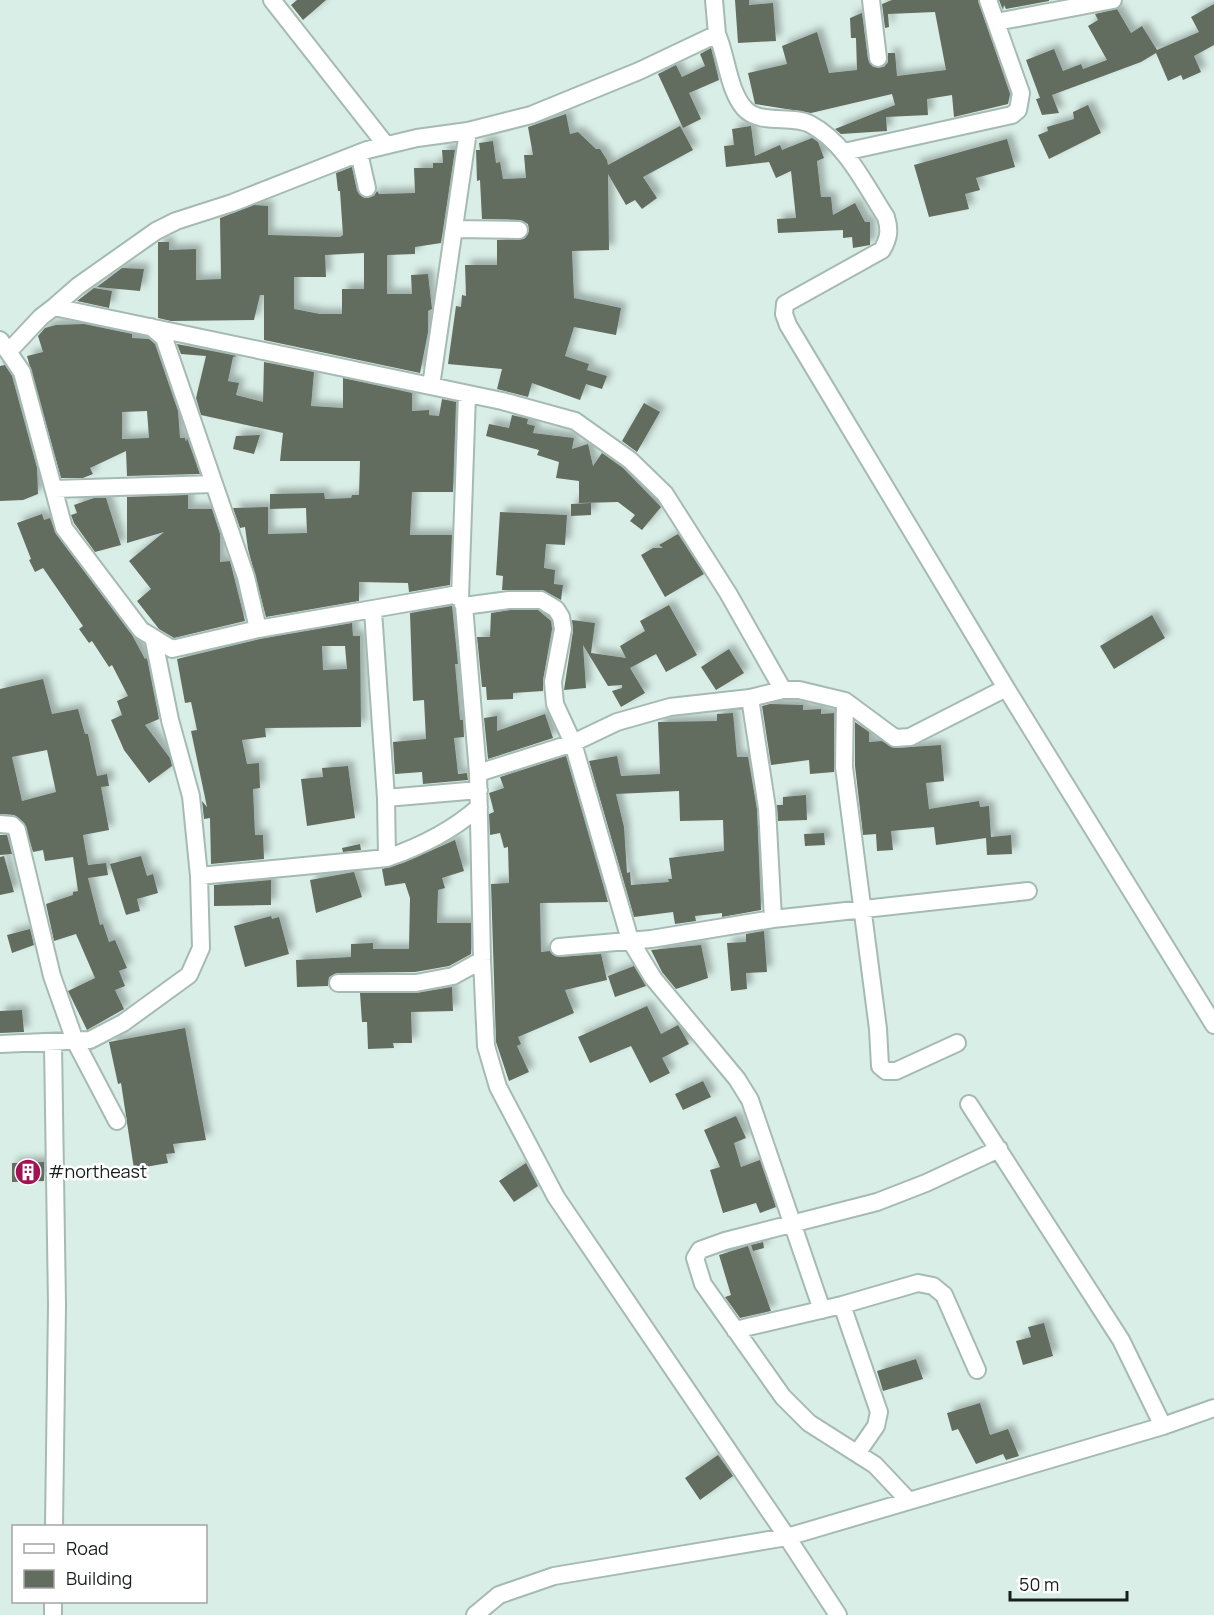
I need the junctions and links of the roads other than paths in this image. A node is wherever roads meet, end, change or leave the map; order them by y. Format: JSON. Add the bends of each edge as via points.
{"nodes":[{"id":1,"x":272,"y":0,"type":"edge"},
{"id":2,"x":714,"y":0,"type":"edge"},
{"id":3,"x":871,"y":0,"type":"edge"},
{"id":4,"x":988,"y":0,"type":"edge"},
{"id":5,"x":1113,"y":0,"type":"edge"},
{"id":6,"x":996,"y":22,"type":"junction"},
{"id":7,"x":717,"y":34,"type":"junction"},
{"id":8,"x":878,"y":58,"type":"dead end"},
{"id":9,"x":468,"y":131,"type":"junction"},
{"id":10,"x":386,"y":145,"type":"junction"},
{"id":11,"x":844,"y":152,"type":"junction"},
{"id":12,"x":359,"y":153,"type":"junction"},
{"id":13,"x":367,"y":188,"type":"dead end"},
{"id":14,"x":454,"y":229,"type":"junction"},
{"id":15,"x":519,"y":230,"type":"dead end"},
{"id":16,"x":54,"y":307,"type":"junction"},
{"id":17,"x":151,"y":327,"type":"junction"},
{"id":18,"x":5,"y":345,"type":"edge"},
{"id":19,"x":431,"y":386,"type":"junction"},
{"id":20,"x":467,"y":394,"type":"junction"},
{"id":21,"x":214,"y":484,"type":"junction"},
{"id":22,"x":54,"y":489,"type":"junction"},
{"id":23,"x":462,"y":602,"type":"junction"},
{"id":24,"x":373,"y":611,"type":"junction"},
{"id":25,"x":258,"y":629,"type":"junction"},
{"id":26,"x":154,"y":641,"type":"junction"},
{"id":27,"x":1006,"y":688,"type":"junction"},
{"id":28,"x":783,"y":690,"type":"junction"},
{"id":29,"x":750,"y":698,"type":"junction"},
{"id":30,"x":845,"y":701,"type":"junction"},
{"id":31,"x":573,"y":743,"type":"junction"},
{"id":32,"x":478,"y":781,"type":"junction"},
{"id":33,"x":386,"y":798,"type":"junction"},
{"id":34,"x":479,"y":807,"type":"junction"},
{"id":35,"x":0,"y":824,"type":"edge"},
{"id":36,"x":387,"y":858,"type":"junction"},
{"id":37,"x":198,"y":876,"type":"junction"},
{"id":38,"x":1029,"y":891,"type":"dead end"},
{"id":39,"x":861,"y":909,"type":"junction"},
{"id":40,"x":773,"y":919,"type":"junction"},
{"id":41,"x":630,"y":940,"type":"junction"},
{"id":42,"x":559,"y":946,"type":"dead end"},
{"id":43,"x":482,"y":960,"type":"junction"},
{"id":44,"x":338,"y":983,"type":"dead end"},
{"id":45,"x":1214,"y":1025,"type":"edge"},
{"id":46,"x":75,"y":1041,"type":"junction"},
{"id":47,"x":957,"y":1043,"type":"dead end"},
{"id":48,"x":0,"y":1044,"type":"edge"},
{"id":49,"x":53,"y":1044,"type":"junction"},
{"id":50,"x":969,"y":1104,"type":"dead end"},
{"id":51,"x":117,"y":1121,"type":"dead end"},
{"id":52,"x":999,"y":1149,"type":"junction"},
{"id":53,"x":792,"y":1223,"type":"junction"},
{"id":54,"x":842,"y":1305,"type":"junction"},
{"id":55,"x":822,"y":1310,"type":"junction"},
{"id":56,"x":735,"y":1330,"type":"junction"},
{"id":57,"x":977,"y":1370,"type":"dead end"},
{"id":58,"x":1214,"y":1408,"type":"edge"},
{"id":59,"x":1163,"y":1426,"type":"junction"},
{"id":60,"x":858,"y":1452,"type":"junction"},
{"id":61,"x":908,"y":1500,"type":"junction"},
{"id":62,"x":54,"y":1525,"type":"edge"},
{"id":63,"x":787,"y":1537,"type":"junction"},
{"id":64,"x":475,"y":1615,"type":"edge"},
{"id":65,"x":838,"y":1615,"type":"edge"}],
"edges":[{"from":1,"to":10,"type":"street"},
{"from":2,"to":7,"type":"street"},
{"from":3,"to":8,"type":"street"},
{"from":4,"to":6,"type":"street"},
{"from":5,"to":6,"type":"street"},
{"from":6,"to":11,"type":"street","via":[[1021,93],[1012,115]]},
{"from":7,"to":9,"type":"street","via":[[531,115]]},
{"from":7,"to":11,"type":"street","via":[[726,53],[735,93],[745,109],[759,117],[809,124]]},
{"from":9,"to":10,"type":"street"},
{"from":9,"to":14,"type":"street"},
{"from":10,"to":12,"type":"street"},
{"from":11,"to":27,"type":"street","via":[[886,217],[888,240],[882,250],[785,304],[784,314]]},
{"from":12,"to":13,"type":"street"},
{"from":12,"to":16,"type":"street","via":[[156,231]]},
{"from":14,"to":15,"type":"street"},
{"from":14,"to":19,"type":"street"},
{"from":16,"to":17,"type":"street"},
{"from":16,"to":18,"type":"street"},
{"from":17,"to":19,"type":"street"},
{"from":17,"to":21,"type":"street","via":[[164,338]]},
{"from":18,"to":22,"type":"street","via":[[22,372]]},
{"from":19,"to":20,"type":"street"},
{"from":20,"to":23,"type":"street"},
{"from":20,"to":28,"type":"street","via":[[575,421],[630,460],[665,494]]},
{"from":21,"to":22,"type":"street"},
{"from":21,"to":25,"type":"street","via":[[246,577]]},
{"from":22,"to":26,"type":"street","via":[[64,528],[141,630]]},
{"from":23,"to":24,"type":"street","via":[[453,595]]},
{"from":23,"to":31,"type":"street","via":[[529,599],[541,600],[556,609],[563,629],[553,682],[555,704]]},
{"from":23,"to":32,"type":"street"},
{"from":24,"to":25,"type":"street"},
{"from":24,"to":33,"type":"street"},
{"from":25,"to":26,"type":"street","via":[[172,649]]},
{"from":26,"to":37,"type":"street","via":[[190,796]]},
{"from":27,"to":30,"type":"street","via":[[910,737],[895,738]]},
{"from":27,"to":45,"type":"street"},
{"from":28,"to":29,"type":"street"},
{"from":28,"to":30,"type":"street"},
{"from":29,"to":31,"type":"street","via":[[670,707],[617,722]]},
{"from":29,"to":40,"type":"street","via":[[767,808]]},
{"from":30,"to":39,"type":"street","via":[[844,767]]},
{"from":31,"to":32,"type":"street"},
{"from":31,"to":41,"type":"street"},
{"from":32,"to":33,"type":"street"},
{"from":32,"to":34,"type":"street"},
{"from":33,"to":36,"type":"street"},
{"from":34,"to":36,"type":"street","via":[[408,851]]},
{"from":34,"to":43,"type":"street"},
{"from":35,"to":46,"type":"street","via":[[12,825],[17,830],[52,976]]},
{"from":36,"to":37,"type":"street"},
{"from":37,"to":46,"type":"street","via":[[201,948],[189,975],[123,1023],[90,1040]]},
{"from":38,"to":39,"type":"street"},
{"from":39,"to":40,"type":"street"},
{"from":39,"to":47,"type":"street","via":[[880,1066],[896,1071]]},
{"from":40,"to":41,"type":"street"},
{"from":41,"to":42,"type":"street"},
{"from":41,"to":53,"type":"street","via":[[653,978],[750,1100]]},
{"from":43,"to":44,"type":"street","via":[[453,976],[416,983]]},
{"from":43,"to":63,"type":"street","via":[[486,1046],[498,1087],[556,1197]]},
{"from":46,"to":49,"type":"street"},
{"from":46,"to":51,"type":"street"},
{"from":48,"to":49,"type":"street"},
{"from":49,"to":62,"type":"street","via":[[57,1305]]},
{"from":50,"to":52,"type":"street"},
{"from":52,"to":53,"type":"street","via":[[926,1184],[877,1202]]},
{"from":52,"to":59,"type":"street","via":[[1121,1340]]},
{"from":53,"to":55,"type":"street"},
{"from":53,"to":56,"type":"street","via":[[700,1250],[695,1258],[702,1284]]},
{"from":54,"to":55,"type":"street"},
{"from":54,"to":57,"type":"street","via":[[918,1283],[933,1286],[944,1295]]},
{"from":54,"to":60,"type":"street","via":[[879,1412],[876,1426]]},
{"from":55,"to":56,"type":"street"},
{"from":56,"to":60,"type":"street","via":[[783,1397],[808,1423]]},
{"from":58,"to":59,"type":"street"},
{"from":59,"to":61,"type":"street"},
{"from":60,"to":61,"type":"street"},
{"from":61,"to":63,"type":"street"},
{"from":63,"to":64,"type":"street","via":[[554,1576],[499,1595]]},
{"from":63,"to":65,"type":"street"}]}
